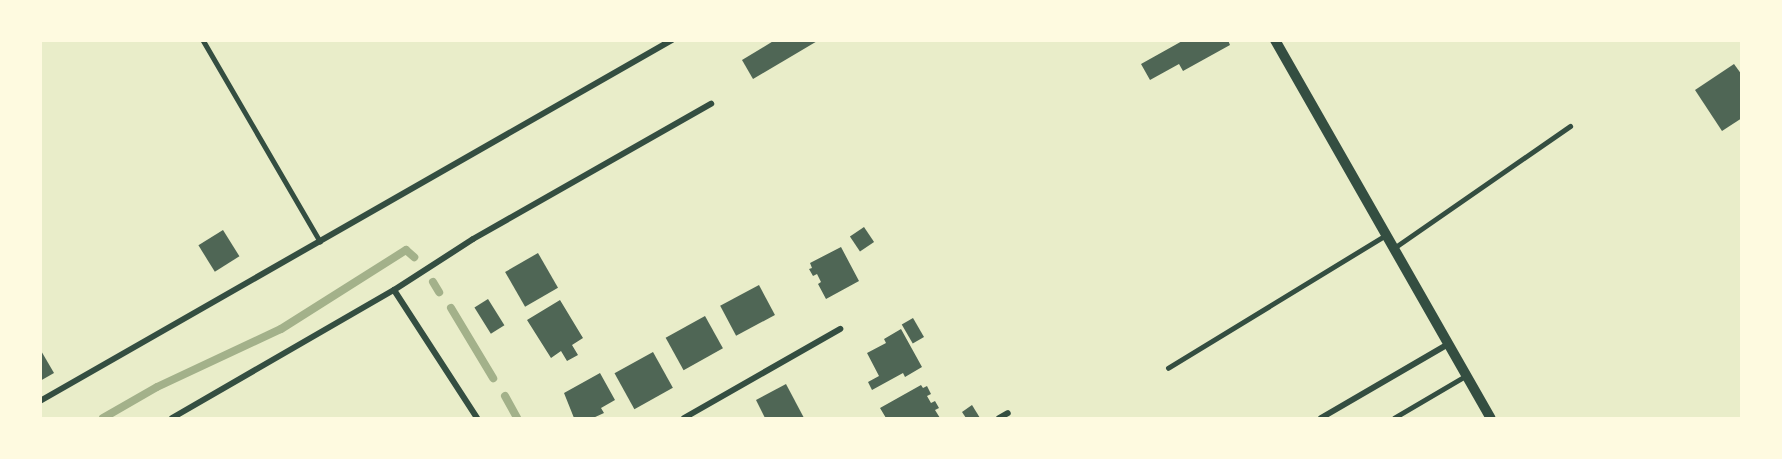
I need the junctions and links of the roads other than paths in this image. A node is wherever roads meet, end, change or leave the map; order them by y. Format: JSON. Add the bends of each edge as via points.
{"nodes":[{"id":1,"x":203,"y":40,"type":"edge"},
{"id":2,"x":672,"y":40,"type":"edge"},
{"id":3,"x":1275,"y":40,"type":"edge"},
{"id":4,"x":711,"y":104,"type":"dead end"},
{"id":5,"x":1570,"y":126,"type":"dead end"},
{"id":6,"x":1386,"y":235,"type":"junction"},
{"id":7,"x":320,"y":241,"type":"junction"},
{"id":8,"x":1394,"y":248,"type":"junction"},
{"id":9,"x":394,"y":290,"type":"junction"},
{"id":10,"x":840,"y":329,"type":"dead end"},
{"id":11,"x":1448,"y":344,"type":"junction"},
{"id":12,"x":1168,"y":368,"type":"dead end"},
{"id":13,"x":1467,"y":375,"type":"junction"},
{"id":14,"x":40,"y":401,"type":"edge"},
{"id":15,"x":1008,"y":413,"type":"dead end"},
{"id":16,"x":172,"y":418,"type":"edge"},
{"id":17,"x":477,"y":418,"type":"edge"},
{"id":18,"x":684,"y":418,"type":"edge"},
{"id":19,"x":999,"y":418,"type":"edge"},
{"id":20,"x":1321,"y":418,"type":"edge"},
{"id":21,"x":1394,"y":418,"type":"edge"},
{"id":22,"x":1491,"y":418,"type":"edge"}],
"edges":[{"from":1,"to":7,"type":"lane"},
{"from":2,"to":7,"type":"street"},
{"from":3,"to":6,"type":"street"},
{"from":4,"to":9,"type":"street","via":[[443,256]]},
{"from":5,"to":8,"type":"lane"},
{"from":6,"to":8,"type":"street"},
{"from":6,"to":12,"type":"lane"},
{"from":7,"to":14,"type":"street"},
{"from":8,"to":11,"type":"street"},
{"from":9,"to":16,"type":"street"},
{"from":9,"to":17,"type":"street"},
{"from":10,"to":18,"type":"street"},
{"from":11,"to":13,"type":"street"},
{"from":11,"to":20,"type":"street"},
{"from":13,"to":21,"type":"lane"},
{"from":13,"to":22,"type":"street"},
{"from":15,"to":19,"type":"street"}]}
